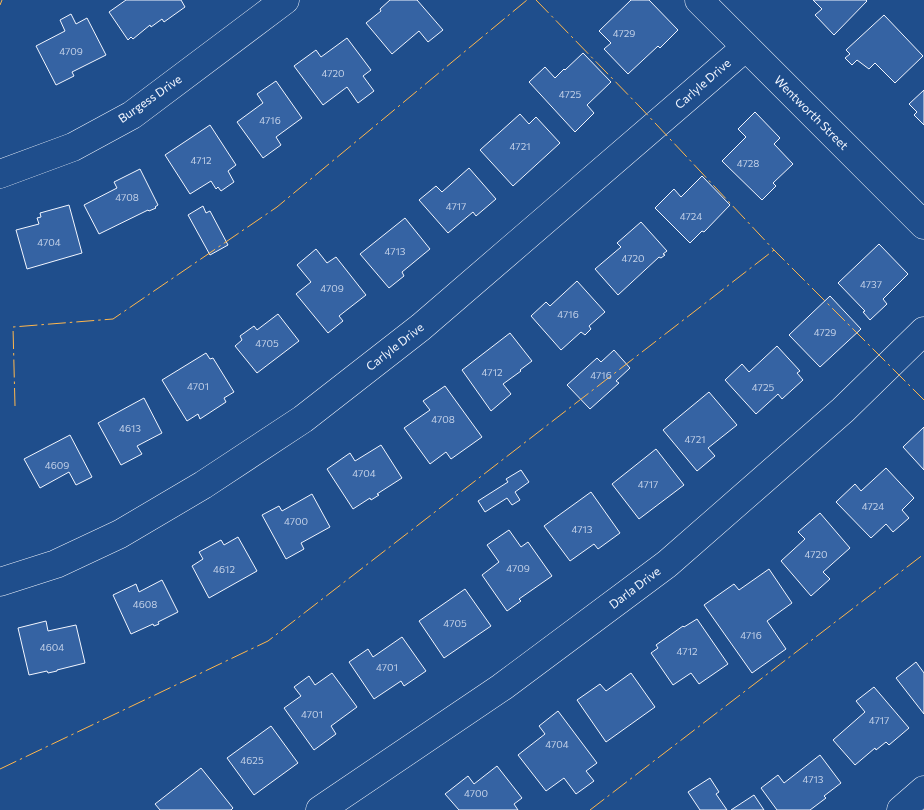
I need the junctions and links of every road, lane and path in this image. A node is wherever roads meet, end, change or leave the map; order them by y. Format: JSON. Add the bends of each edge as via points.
{"nodes":[{"id":1,"x":285,"y":0,"type":"edge"},
{"id":2,"x":699,"y":0,"type":"edge"},
{"id":3,"x":746,"y":47,"type":"junction"},
{"id":4,"x":0,"y":174,"type":"edge"},
{"id":5,"x":924,"y":225,"type":"edge"},
{"id":6,"x":924,"y":332,"type":"edge"},
{"id":7,"x":0,"y":582,"type":"edge"},
{"id":8,"x":924,"y":790,"type":"edge"},
{"id":9,"x":320,"y":810,"type":"edge"},
{"id":10,"x":901,"y":810,"type":"edge"}],
"edges":[{"from":1,"to":4,"type":"street","name":"Burgess Drive","via":[[132,115],[74,147]]},
{"from":2,"to":3,"type":"street","name":"Wentworth Street"},
{"from":3,"to":5,"type":"street","name":"Wentworth Street"},
{"from":3,"to":7,"type":"street","name":"Carlyle Drive","via":[[421,327],[303,419],[203,485],[120,534],[56,564]]},
{"from":6,"to":9,"type":"street","name":"Darla Drive","via":[[843,410],[667,564],[502,687]]},
{"from":8,"to":10,"type":"street"}]}
